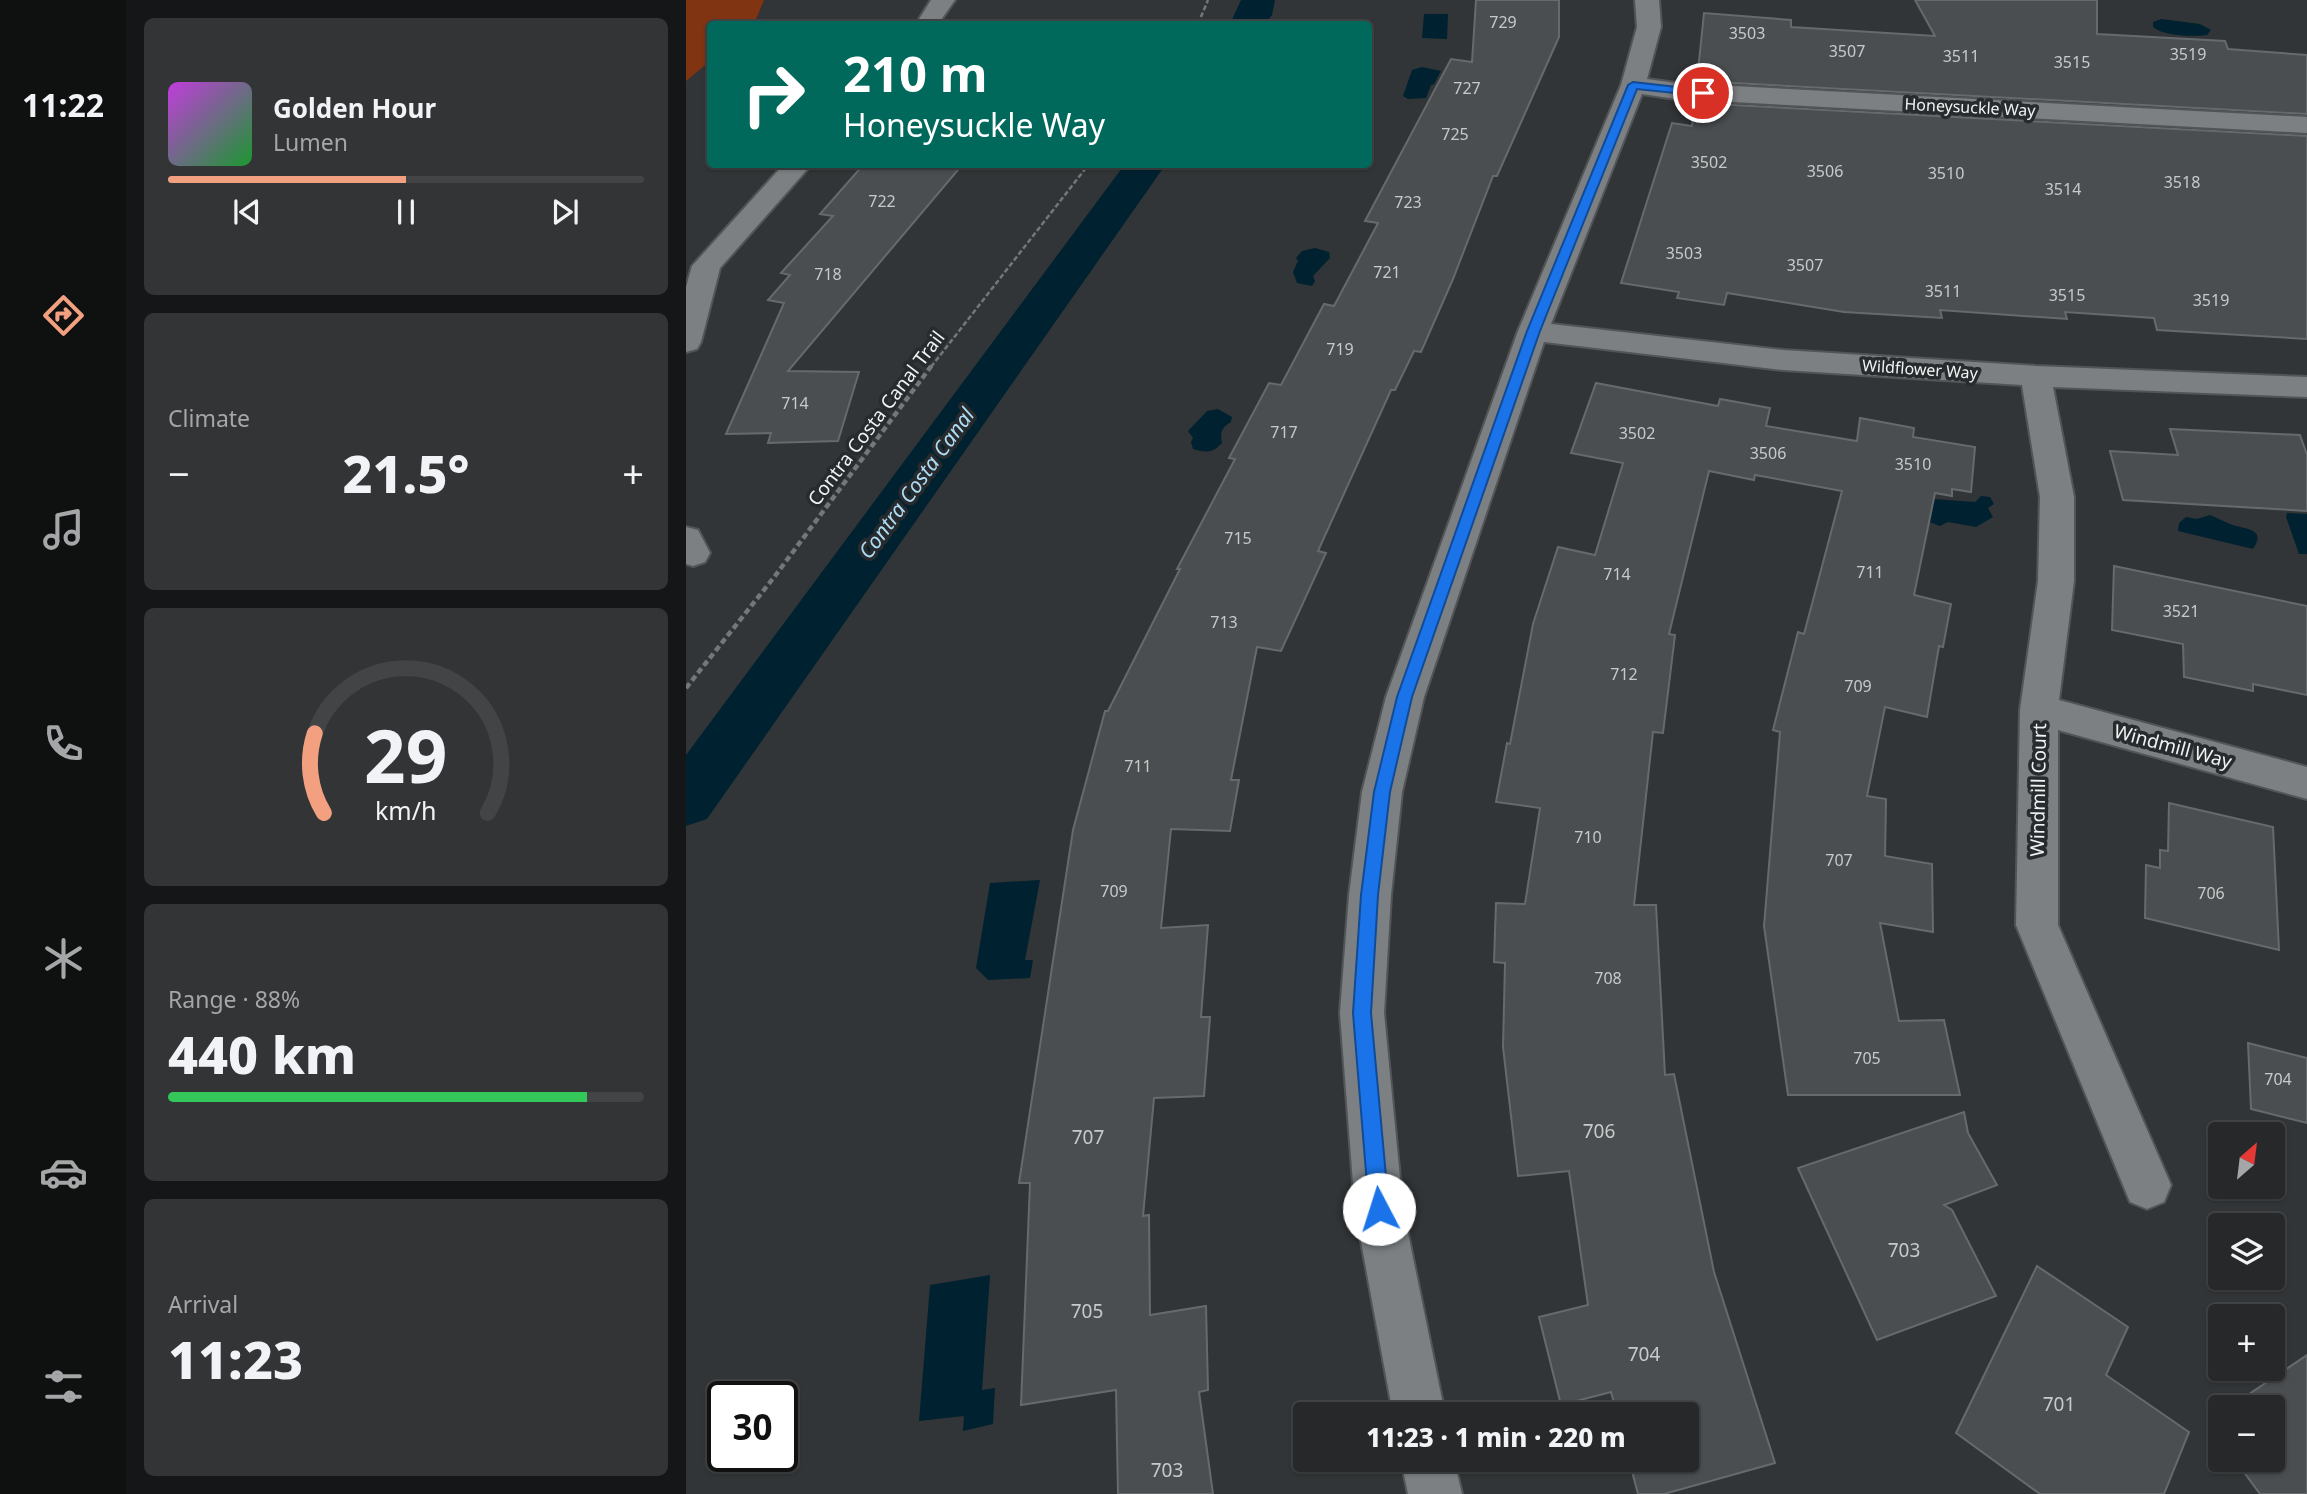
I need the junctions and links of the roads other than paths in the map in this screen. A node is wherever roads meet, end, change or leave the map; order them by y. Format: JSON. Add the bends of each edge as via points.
{"nodes":[{"id":1,"x":943,"y":0,"type":"edge"},
{"id":2,"x":1647,"y":0,"type":"edge"},
{"id":3,"x":928,"y":21,"type":"edge"},
{"id":4,"x":1633,"y":85,"type":"junction"},
{"id":5,"x":2307,"y":125,"type":"edge"},
{"id":6,"x":795,"y":168,"type":"edge"},
{"id":7,"x":1534,"y":331,"type":"junction"},
{"id":8,"x":686,"y":342,"type":"edge"},
{"id":9,"x":2036,"y":376,"type":"junction"},
{"id":10,"x":2307,"y":387,"type":"edge"},
{"id":11,"x":2039,"y":710,"type":"junction"},
{"id":12,"x":2307,"y":783,"type":"edge"},
{"id":13,"x":2147,"y":1185,"type":"dead end"},
{"id":14,"x":1417,"y":1402,"type":"edge"},
{"id":15,"x":1430,"y":1472,"type":"edge"},
{"id":16,"x":1435,"y":1494,"type":"edge"}],
"edges":[{"from":1,"to":3,"type":"street"},
{"from":2,"to":4,"type":"street","via":[[1649,27]]},
{"from":4,"to":5,"type":"street","name":"Honeysuckle Way","via":[[1689,92]]},
{"from":4,"to":7,"type":"street"},
{"from":6,"to":8,"type":"street","via":[[706,266]]},
{"from":7,"to":9,"type":"street","name":"Wildflower Way","via":[[1783,360]]},
{"from":7,"to":14,"type":"street","via":[[1405,697],[1382,792],[1370,895],[1362,1013],[1379,1209]]},
{"from":9,"to":10,"type":"street","name":"Wildflower Way"},
{"from":9,"to":11,"type":"street","name":"Windmill Court","via":[[2057,497],[2056,581]]},
{"from":11,"to":12,"type":"street","name":"Windmill Way"},
{"from":11,"to":13,"type":"street","name":"Windmill Court","via":[[2037,925]]},
{"from":15,"to":16,"type":"street"}]}
